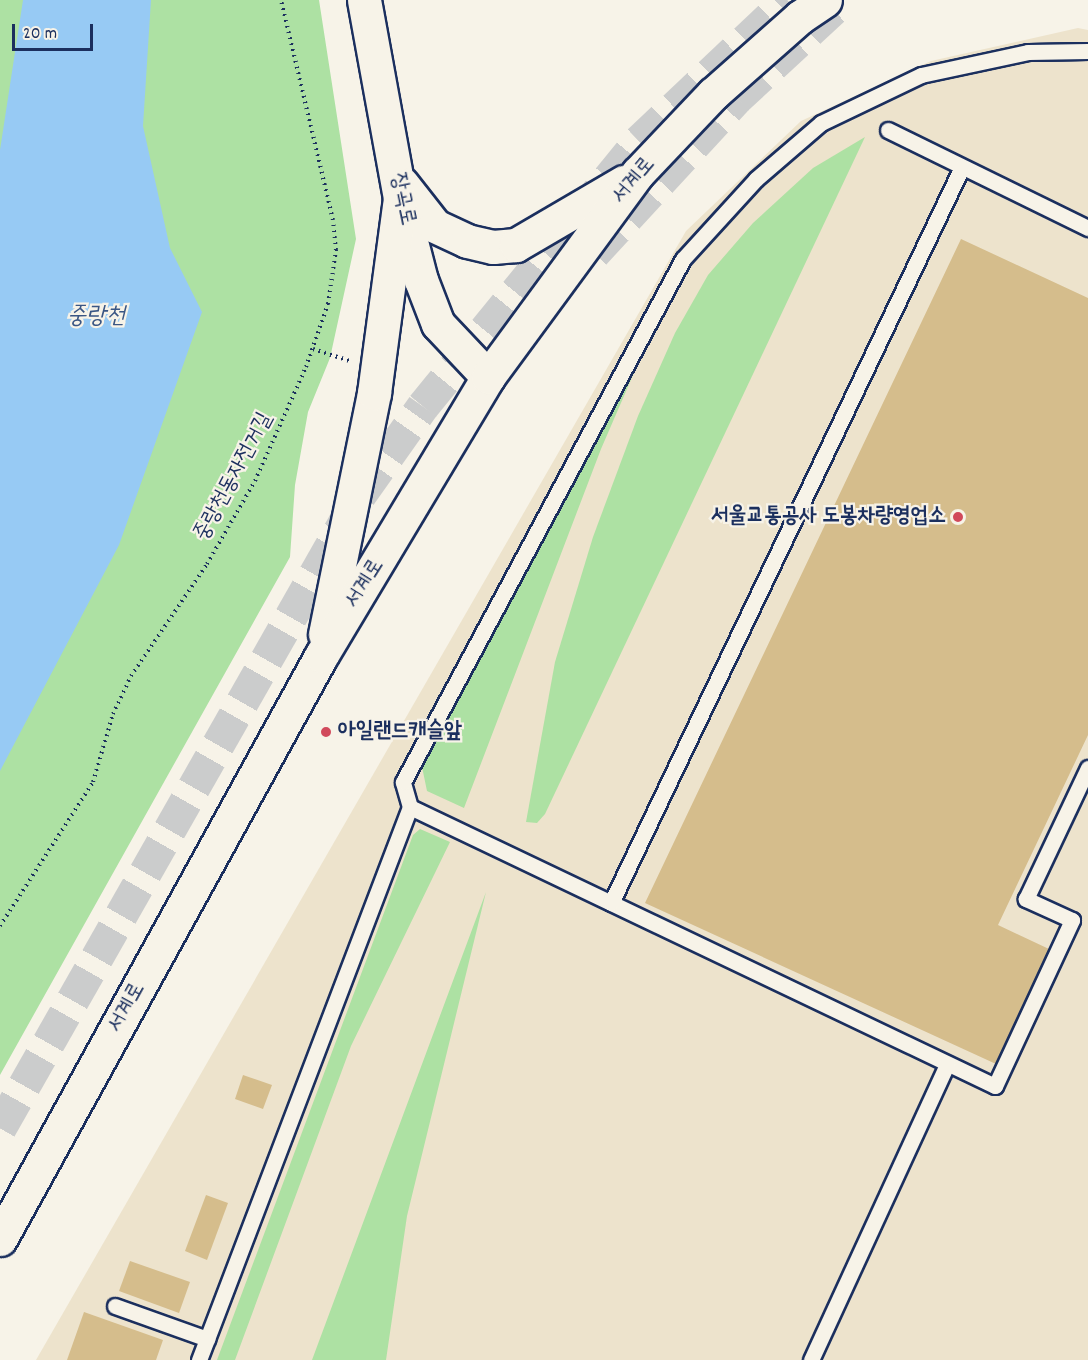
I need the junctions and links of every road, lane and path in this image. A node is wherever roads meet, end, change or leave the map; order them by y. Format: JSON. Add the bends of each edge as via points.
{"nodes":[{"id":1,"x":281,"y":0,"type":"edge"},
{"id":2,"x":363,"y":0,"type":"edge"},
{"id":3,"x":825,"y":0,"type":"edge"},
{"id":4,"x":1088,"y":51,"type":"edge"},
{"id":5,"x":888,"y":130,"type":"dead end"},
{"id":6,"x":962,"y":167,"type":"junction"},
{"id":7,"x":638,"y":173,"type":"junction"},
{"id":8,"x":399,"y":188,"type":"junction"},
{"id":9,"x":1088,"y":228,"type":"edge"},
{"id":10,"x":313,"y":349,"type":"junction"},
{"id":11,"x":361,"y":365,"type":"dead end"},
{"id":12,"x":488,"y":377,"type":"junction"},
{"id":13,"x":321,"y":656,"type":"junction"},
{"id":14,"x":1088,"y":768,"type":"edge"},
{"id":15,"x":410,"y":807,"type":"junction"},
{"id":16,"x":611,"y":903,"type":"junction"},
{"id":17,"x":0,"y":926,"type":"edge"},
{"id":18,"x":947,"y":1064,"type":"junction"},
{"id":19,"x":0,"y":1239,"type":"edge"},
{"id":20,"x":115,"y":1306,"type":"dead end"},
{"id":21,"x":207,"y":1339,"type":"junction"},
{"id":22,"x":199,"y":1360,"type":"edge"},
{"id":23,"x":811,"y":1360,"type":"edge"}],
"edges":[{"from":1,"to":10,"type":"path","name":"중랑천동자전거길","via":[[336,250],[328,304]]},
{"from":2,"to":8,"type":"main road","name":"장곡로"},
{"from":3,"to":7,"type":"main road","name":"서계로","via":[[800,16],[722,85]]},
{"from":4,"to":15,"type":"lane","via":[[1028,52],[921,75],[820,123],[756,179],[683,259],[403,782]]},
{"from":5,"to":6,"type":"lane"},
{"from":6,"to":9,"type":"lane"},
{"from":6,"to":16,"type":"lane"},
{"from":7,"to":8,"type":"main road","via":[[516,245],[493,247],[467,241],[435,226]]},
{"from":7,"to":12,"type":"main road","name":"서계로"},
{"from":8,"to":12,"type":"main road","name":"장곡로","via":[[421,280],[438,324]]},
{"from":8,"to":13,"type":"main road","via":[[374,393]]},
{"from":10,"to":11,"type":"path"},
{"from":10,"to":17,"type":"path","name":"중랑천동자전거길","via":[[280,429],[234,520],[131,676],[110,724],[93,782]]},
{"from":12,"to":13,"type":"main road","name":"서계로"},
{"from":13,"to":19,"type":"main road","name":"서계로"},
{"from":14,"to":18,"type":"lane","via":[[1026,899],[1072,920],[995,1086]]},
{"from":15,"to":16,"type":"lane"},
{"from":15,"to":21,"type":"lane"},
{"from":16,"to":18,"type":"lane"},
{"from":18,"to":23,"type":"lane"},
{"from":20,"to":21,"type":"lane"},
{"from":21,"to":22,"type":"lane"}]}
